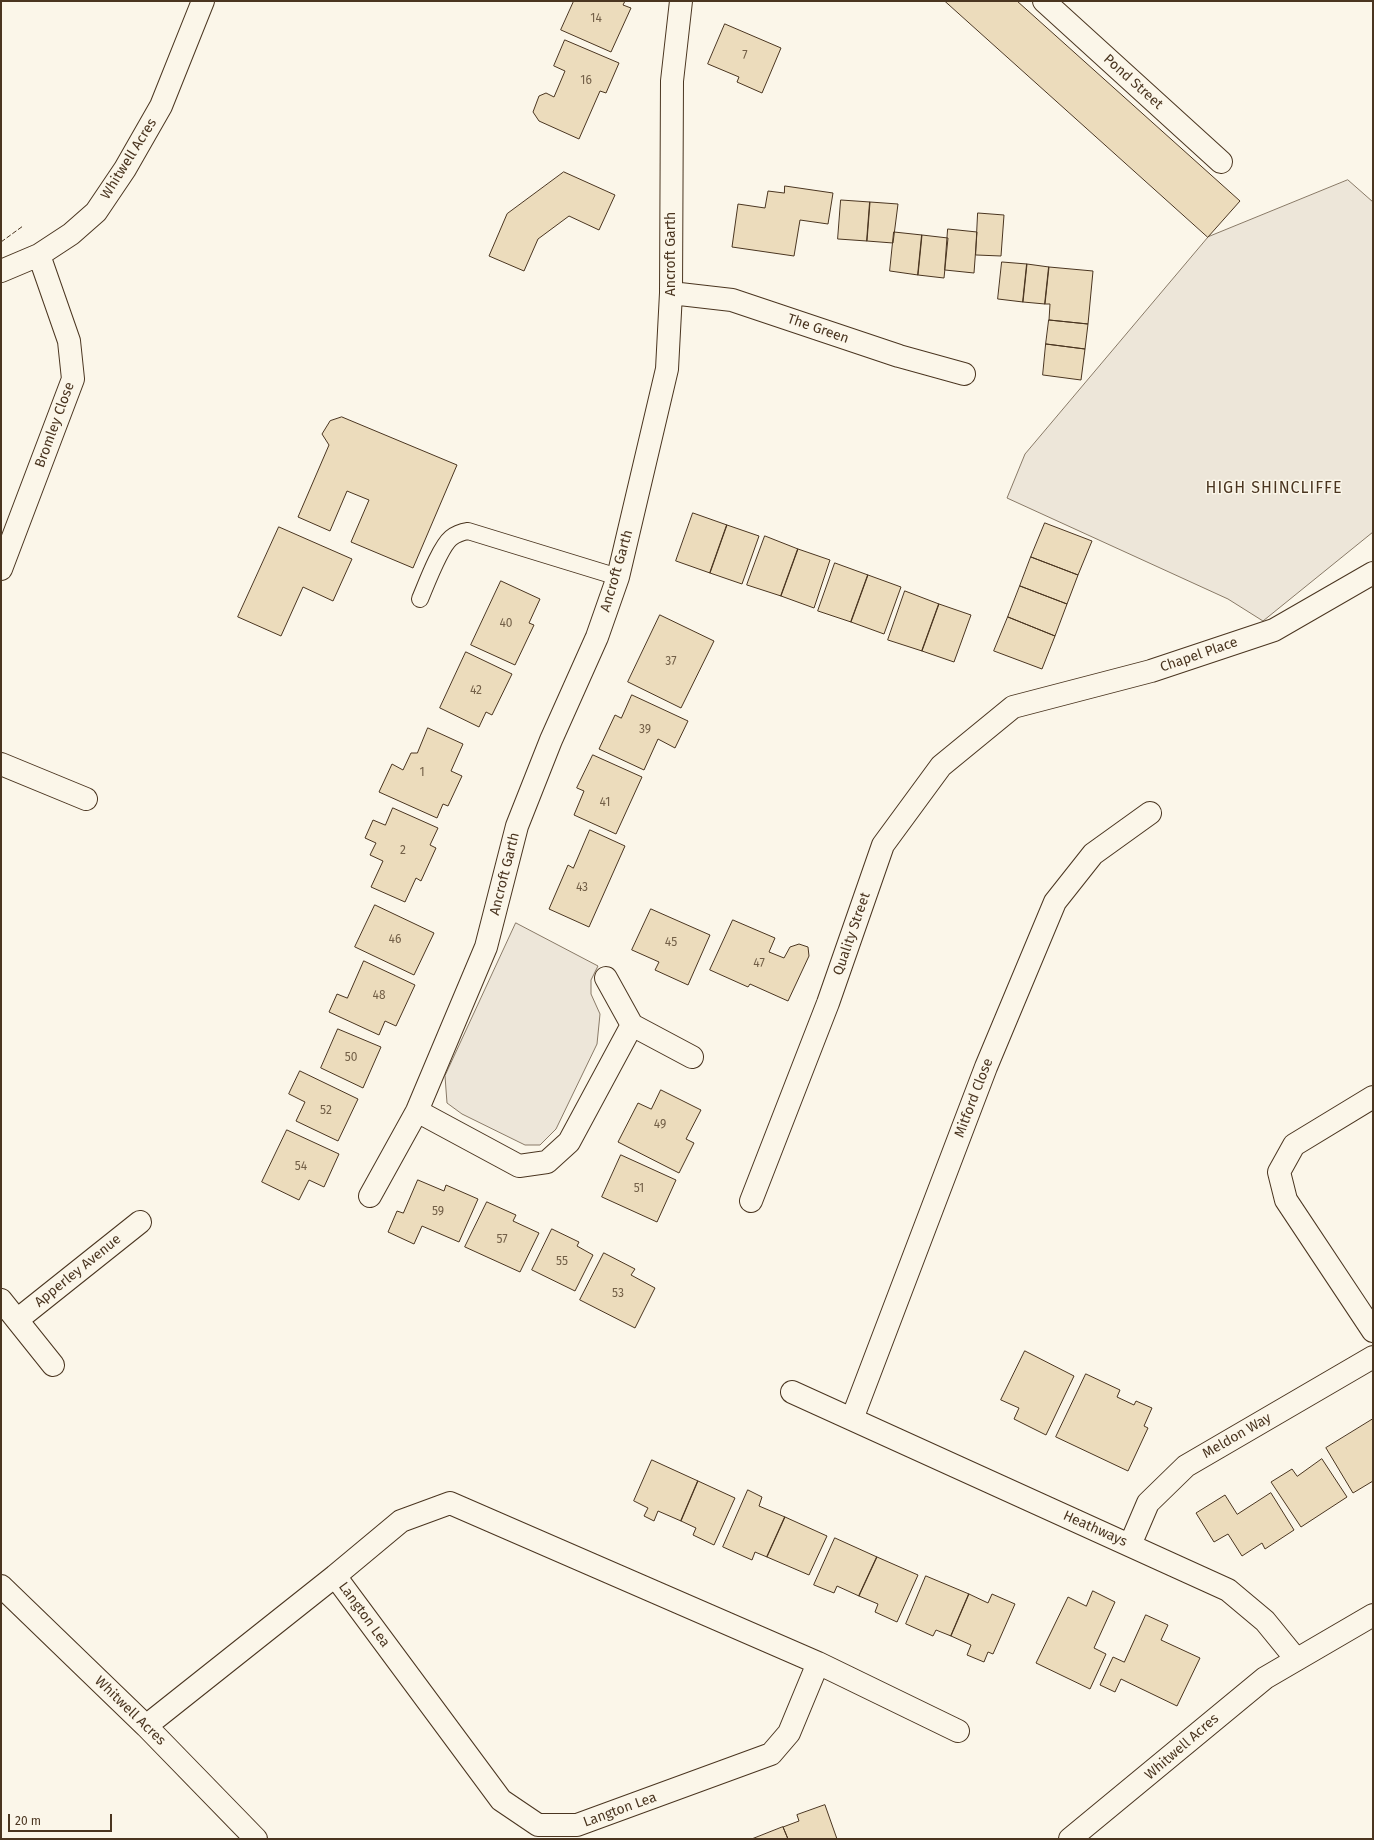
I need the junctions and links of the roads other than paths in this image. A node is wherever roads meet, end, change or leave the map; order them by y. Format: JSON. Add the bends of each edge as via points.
{"nodes":[{"id":1,"x":203,"y":1,"type":"edge"},
{"id":2,"x":681,"y":1,"type":"edge"},
{"id":3,"x":1044,"y":1,"type":"edge"},
{"id":4,"x":1221,"y":162,"type":"dead end"},
{"id":5,"x":39,"y":255,"type":"junction"},
{"id":6,"x":1,"y":271,"type":"edge"},
{"id":7,"x":671,"y":292,"type":"junction"},
{"id":8,"x":964,"y":374,"type":"dead end"},
{"id":9,"x":1,"y":569,"type":"edge"},
{"id":10,"x":1373,"y":573,"type":"edge"},
{"id":11,"x":618,"y":577,"type":"junction"},
{"id":12,"x":420,"y":599,"type":"dead end"},
{"id":13,"x":1013,"y":707,"type":"joint"},
{"id":14,"x":1,"y":764,"type":"edge"},
{"id":15,"x":86,"y":799,"type":"dead end"},
{"id":16,"x":1150,"y":813,"type":"dead end"},
{"id":17,"x":606,"y":978,"type":"dead end"},
{"id":18,"x":632,"y":1025,"type":"junction"},
{"id":19,"x":692,"y":1057,"type":"dead end"},
{"id":20,"x":1373,"y":1097,"type":"edge"},
{"id":21,"x":417,"y":1111,"type":"junction"},
{"id":22,"x":370,"y":1196,"type":"dead end"},
{"id":23,"x":751,"y":1201,"type":"dead end"},
{"id":24,"x":140,"y":1222,"type":"dead end"},
{"id":25,"x":1,"y":1300,"type":"edge"},
{"id":26,"x":17,"y":1320,"type":"junction"},
{"id":27,"x":1373,"y":1331,"type":"edge"},
{"id":28,"x":1373,"y":1357,"type":"edge"},
{"id":29,"x":53,"y":1365,"type":"dead end"},
{"id":30,"x":792,"y":1392,"type":"dead end"},
{"id":31,"x":852,"y":1419,"type":"junction"},
{"id":32,"x":1130,"y":1545,"type":"junction"},
{"id":33,"x":335,"y":1576,"type":"junction"},
{"id":34,"x":1,"y":1586,"type":"edge"},
{"id":35,"x":1373,"y":1615,"type":"edge"},
{"id":36,"x":1296,"y":1659,"type":"junction"},
{"id":37,"x":818,"y":1663,"type":"junction"},
{"id":38,"x":146,"y":1726,"type":"junction"},
{"id":39,"x":958,"y":1731,"type":"dead end"},
{"id":40,"x":256,"y":1839,"type":"edge"},
{"id":41,"x":1070,"y":1839,"type":"edge"}],
"edges":[{"from":1,"to":5,"type":"street","name":"Whitwell Acres","via":[[161,106],[125,169],[96,212],[71,234]]},
{"from":2,"to":7,"type":"street","name":"Ancroft Garth","via":[[672,81]]},
{"from":3,"to":4,"type":"street","name":"Pond Street"},
{"from":5,"to":6,"type":"street","name":"Whitwell Acres"},
{"from":5,"to":9,"type":"street","name":"Bromley Close","via":[[69,341],[73,379]]},
{"from":7,"to":8,"type":"street","name":"The Green","via":[[732,300],[899,356]]},
{"from":7,"to":11,"type":"street","name":"Ancroft Garth","via":[[667,369]]},
{"from":10,"to":13,"type":"street","name":"Chapel Place","via":[[1274,630],[1151,671]]},
{"from":11,"to":12,"type":"lane","via":[[468,531],[450,538],[442,549]]},
{"from":11,"to":21,"type":"street","name":"Ancroft Garth","via":[[597,637],[551,740],[517,826],[486,947]]},
{"from":13,"to":23,"type":"street","name":"Quality Street","via":[[941,766],[883,845],[828,1003]]},
{"from":14,"to":15,"type":"street"},
{"from":16,"to":31,"type":"street","name":"Mitford Close","via":[[1093,854],[1055,902],[986,1067]]},
{"from":17,"to":18,"type":"street"},
{"from":18,"to":19,"type":"street"},
{"from":18,"to":21,"type":"street","via":[[569,1142],[547,1162],[520,1166]]},
{"from":20,"to":27,"type":"street","via":[[1294,1145],[1279,1172],[1286,1200]]},
{"from":21,"to":22,"type":"street","name":"Ancroft Garth"},
{"from":24,"to":26,"type":"street","name":"Apperley Avenue"},
{"from":25,"to":26,"type":"street"},
{"from":26,"to":29,"type":"street"},
{"from":28,"to":32,"type":"street","name":"Meldon Way","via":[[1186,1466],[1148,1503]]},
{"from":30,"to":31,"type":"street","name":"Heathways"},
{"from":31,"to":32,"type":"street","name":"Heathways"},
{"from":32,"to":36,"type":"street","name":"Heathways","via":[[1228,1590],[1265,1621]]},
{"from":33,"to":37,"type":"street","name":"Langton Lea","via":[[401,1521],[450,1503]]},
{"from":33,"to":37,"type":"street","name":"Langton Lea","via":[[501,1800],[538,1825],[577,1825],[771,1754],[789,1733]]},
{"from":33,"to":38,"type":"street","name":"Langton Lea"},
{"from":34,"to":38,"type":"street","name":"Whitwell Acres"},
{"from":35,"to":36,"type":"street"},
{"from":36,"to":41,"type":"street","name":"Whitwell Acres","via":[[1265,1678],[1229,1706]]},
{"from":37,"to":39,"type":"street","name":"Langton Lea"},
{"from":38,"to":40,"type":"street","name":"Whitwell Acres"}]}
